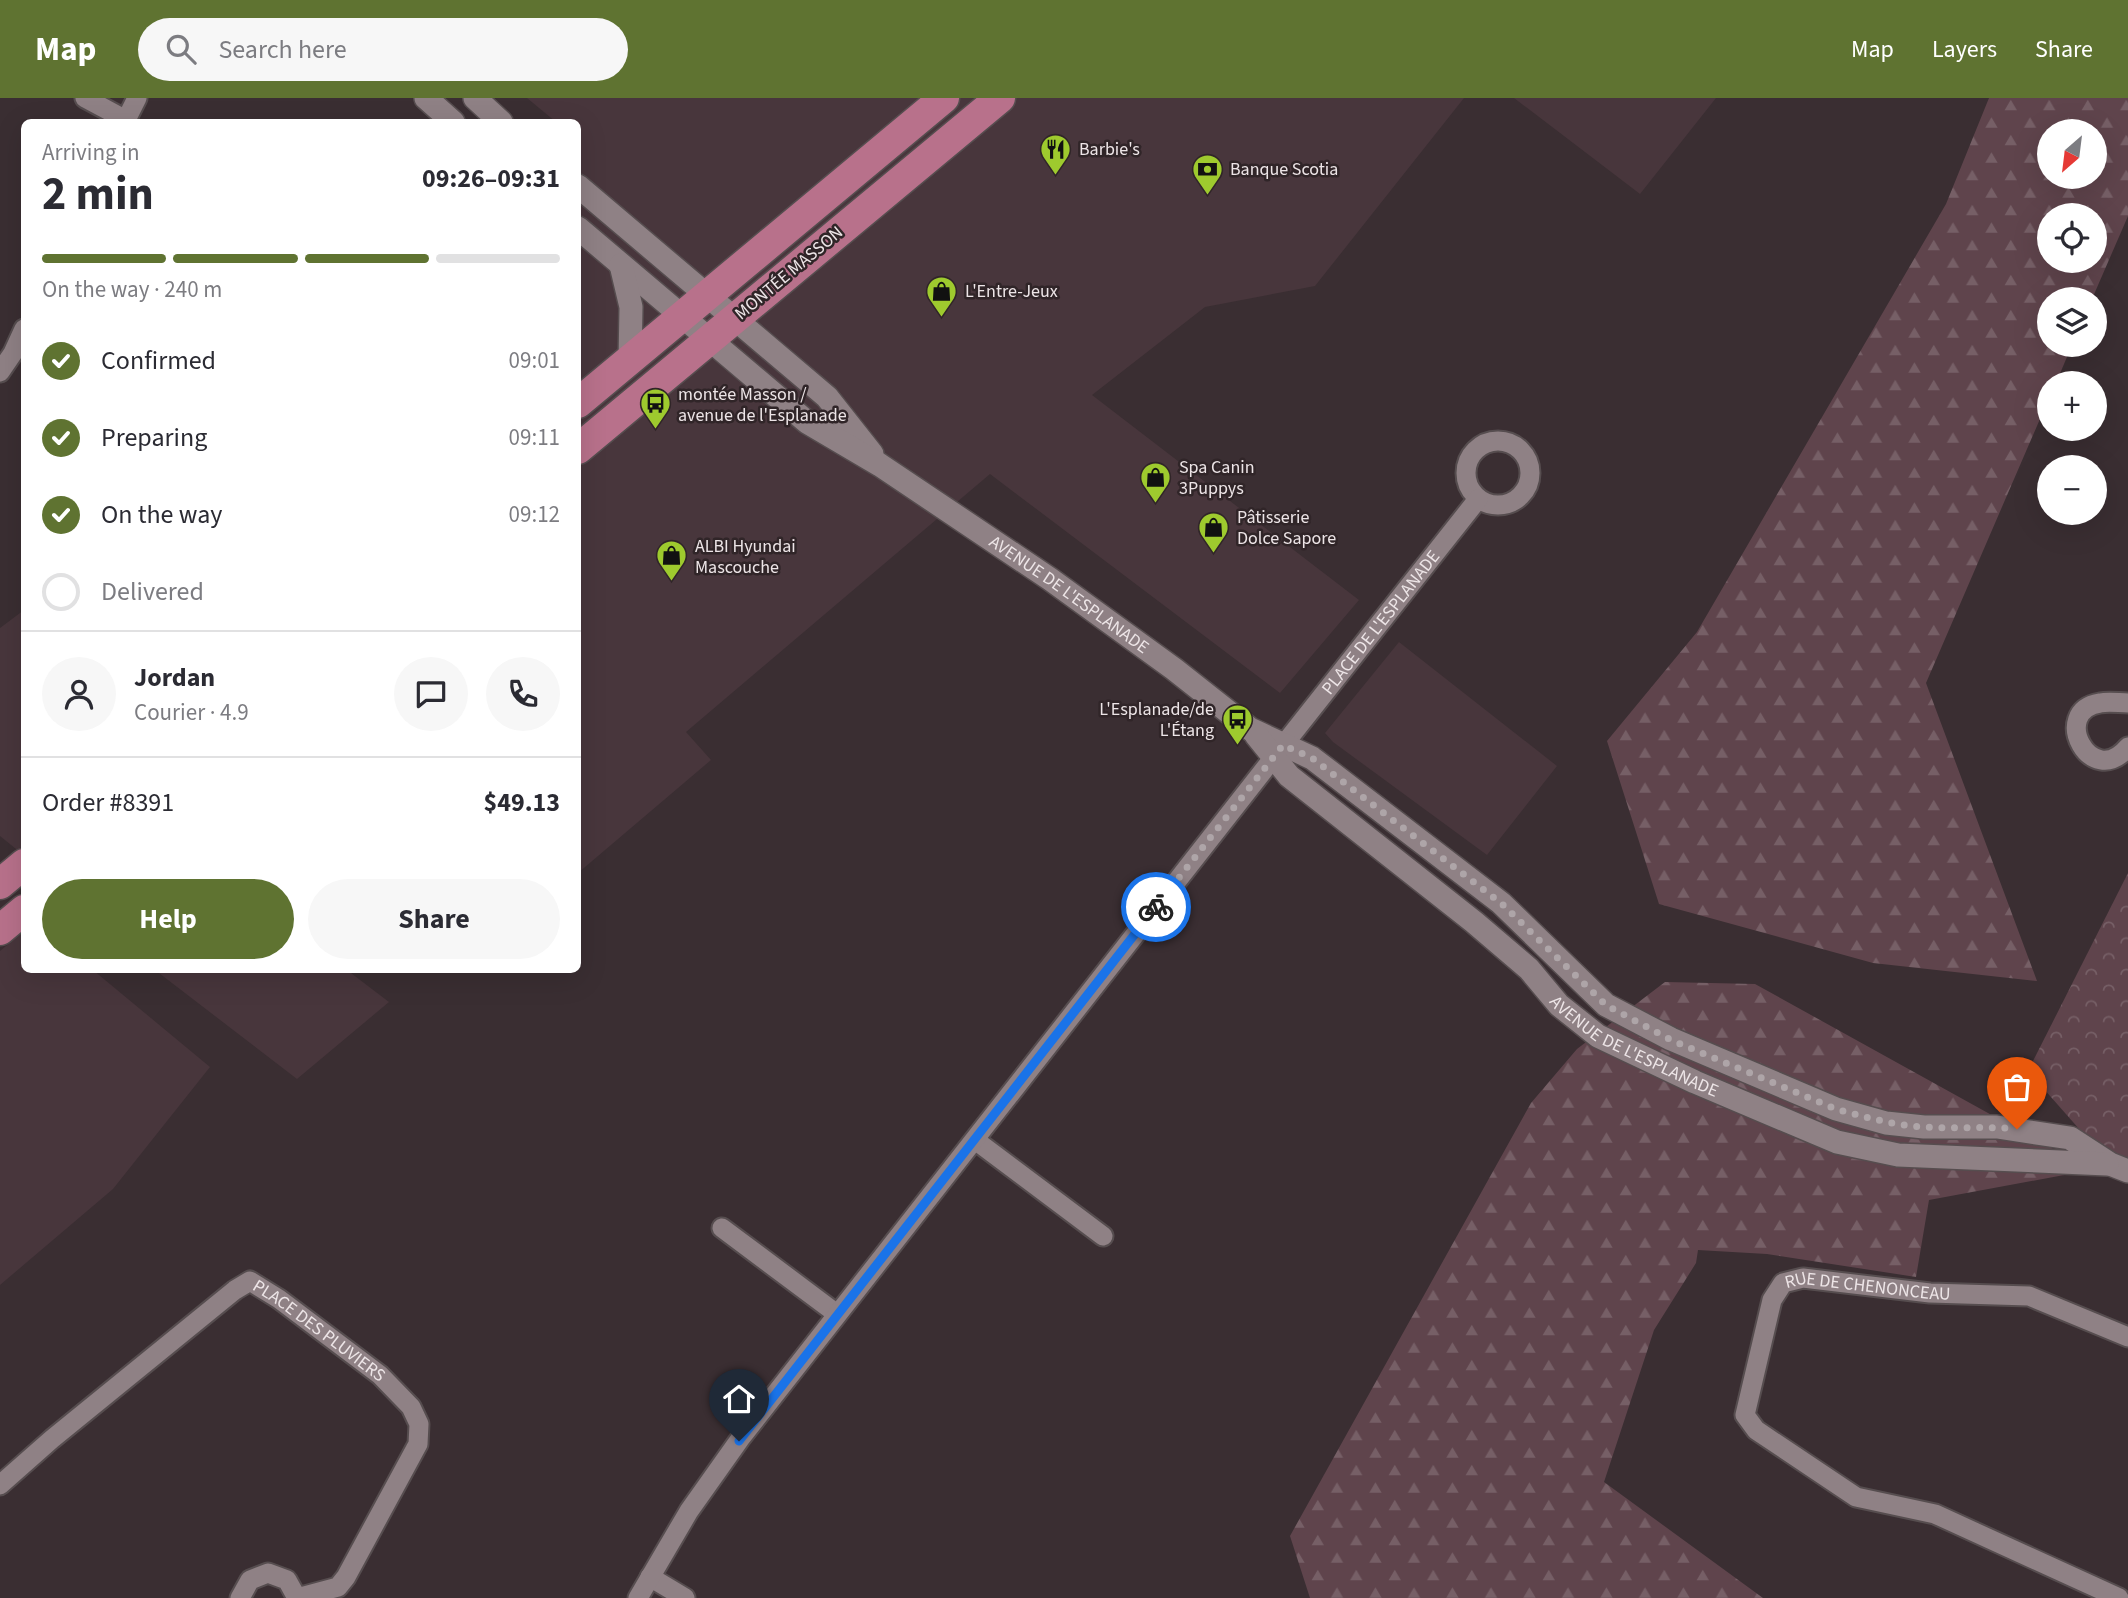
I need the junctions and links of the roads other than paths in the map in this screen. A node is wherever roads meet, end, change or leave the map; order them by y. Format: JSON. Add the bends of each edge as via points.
{"nodes":[{"id":1,"x":85,"y":98,"type":"edge"},
{"id":2,"x":137,"y":98,"type":"edge"},
{"id":3,"x":426,"y":98,"type":"edge"},
{"id":4,"x":475,"y":98,"type":"edge"},
{"id":5,"x":944,"y":98,"type":"edge"},
{"id":6,"x":1000,"y":98,"type":"edge"},
{"id":7,"x":122,"y":119,"type":"edge"},
{"id":8,"x":127,"y":119,"type":"edge"},
{"id":9,"x":450,"y":119,"type":"edge"},
{"id":10,"x":498,"y":119,"type":"edge"},
{"id":11,"x":581,"y":189,"type":"edge"},
{"id":12,"x":581,"y":231,"type":"edge"},
{"id":13,"x":621,"y":264,"type":"junction"},
{"id":14,"x":708,"y":295,"type":"junction"},
{"id":15,"x":683,"y":316,"type":"junction"},
{"id":16,"x":734,"y":318,"type":"junction"},
{"id":17,"x":21,"y":336,"type":"edge"},
{"id":18,"x":709,"y":339,"type":"junction"},
{"id":19,"x":630,"y":361,"type":"junction"},
{"id":20,"x":0,"y":372,"type":"edge"},
{"id":21,"x":581,"y":401,"type":"edge"},
{"id":22,"x":581,"y":446,"type":"edge"},
{"id":23,"x":880,"y":465,"type":"junction"},
{"id":24,"x":1478,"y":499,"type":"dead end"},
{"id":25,"x":2128,"y":703,"type":"edge"},
{"id":26,"x":2128,"y":747,"type":"edge"},
{"id":27,"x":1278,"y":751,"type":"junction"},
{"id":28,"x":21,"y":866,"type":"edge"},
{"id":29,"x":0,"y":884,"type":"edge"},
{"id":30,"x":21,"y":912,"type":"edge"},
{"id":31,"x":0,"y":930,"type":"edge"},
{"id":32,"x":975,"y":1140,"type":"junction"},
{"id":33,"x":2119,"y":1168,"type":"edge"},
{"id":34,"x":722,"y":1227,"type":"dead end"},
{"id":35,"x":1103,"y":1236,"type":"dead end"},
{"id":36,"x":837,"y":1314,"type":"junction"},
{"id":37,"x":2128,"y":1336,"type":"edge"},
{"id":38,"x":0,"y":1485,"type":"edge"},
{"id":39,"x":650,"y":1577,"type":"junction"},
{"id":40,"x":240,"y":1598,"type":"edge"},
{"id":41,"x":297,"y":1598,"type":"edge"},
{"id":42,"x":638,"y":1598,"type":"edge"},
{"id":43,"x":685,"y":1598,"type":"edge"},
{"id":44,"x":2119,"y":1598,"type":"edge"}],
"edges":[{"from":1,"to":7,"type":"street"},
{"from":2,"to":8,"type":"street"},
{"from":3,"to":9,"type":"street"},
{"from":4,"to":10,"type":"street"},
{"from":5,"to":14,"type":"main road","name":"MONTÉE MASSON"},
{"from":6,"to":16,"type":"main road","name":"MONTÉE MASSON"},
{"from":11,"to":14,"type":"street","name":"AVENUE DE L'ESPLANADE"},
{"from":12,"to":13,"type":"street","name":"AVENUE DE L'ESPLANADE"},
{"from":13,"to":15,"type":"street","name":"AVENUE DE L'ESPLANADE"},
{"from":13,"to":19,"type":"street","via":[[631,307]]},
{"from":14,"to":15,"type":"main road","name":"MONTÉE MASSON"},
{"from":14,"to":16,"type":"street","name":"AVENUE DE L'ESPLANADE"},
{"from":15,"to":18,"type":"street","name":"AVENUE DE L'ESPLANADE"},
{"from":15,"to":19,"type":"main road","name":"MONTÉE MASSON"},
{"from":16,"to":18,"type":"main road","name":"MONTÉE MASSON"},
{"from":16,"to":23,"type":"street","name":"AVENUE DE L'ESPLANADE","via":[[827,397]]},
{"from":17,"to":20,"type":"street"},
{"from":18,"to":22,"type":"main road","name":"MONTÉE MASSON"},
{"from":18,"to":23,"type":"street","name":"AVENUE DE L'ESPLANADE","via":[[807,422]]},
{"from":19,"to":21,"type":"main road","name":"MONTÉE MASSON"},
{"from":23,"to":27,"type":"street","name":"AVENUE DE L'ESPLANADE","via":[[1050,579]]},
{"from":24,"to":27,"type":"street","name":"PLACE DE L'ESPLANADE"},
{"from":25,"to":26,"type":"street","via":[[2090,706],[2076,730],[2082,748],[2098,759],[2116,757]]},
{"from":27,"to":32,"type":"street","name":"PLACE DE L'ESPLANADE"},
{"from":27,"to":33,"type":"street","name":"AVENUE DE L'ESPLANADE","via":[[1312,758],[1501,903],[1606,1005],[1671,1040],[1836,1109],[1899,1124],[1997,1127],[2070,1138]]},
{"from":27,"to":33,"type":"street","name":"AVENUE DE L'ESPLANADE","via":[[1289,776],[1510,953],[1559,1005],[1598,1036],[1837,1142],[1898,1155]]},
{"from":28,"to":29,"type":"main road"},
{"from":30,"to":31,"type":"main road"},
{"from":32,"to":35,"type":"street"},
{"from":32,"to":36,"type":"street","name":"PLACE DE L'ESPLANADE"},
{"from":34,"to":36,"type":"street"},
{"from":36,"to":39,"type":"street","name":"PLACE DE L'ESPLANADE","via":[[712,1478]]},
{"from":37,"to":44,"type":"street","name":"RUE DE CHENONCEAU","via":[[2029,1296],[1930,1293],[1803,1278],[1783,1283],[1772,1300],[1745,1415],[1756,1430],[1856,1497],[1935,1514]]},
{"from":38,"to":41,"type":"street","name":"PLACE DES PLUVIERS","via":[[250,1281],[380,1375],[411,1407],[419,1424],[418,1444],[346,1577],[338,1587]]},
{"from":39,"to":42,"type":"street","name":"PLACE DE L'ESPLANADE"},
{"from":39,"to":43,"type":"street"},
{"from":40,"to":41,"type":"street","name":"PLACE DES PLUVIERS","via":[[250,1580],[268,1573],[287,1580]]}]}
